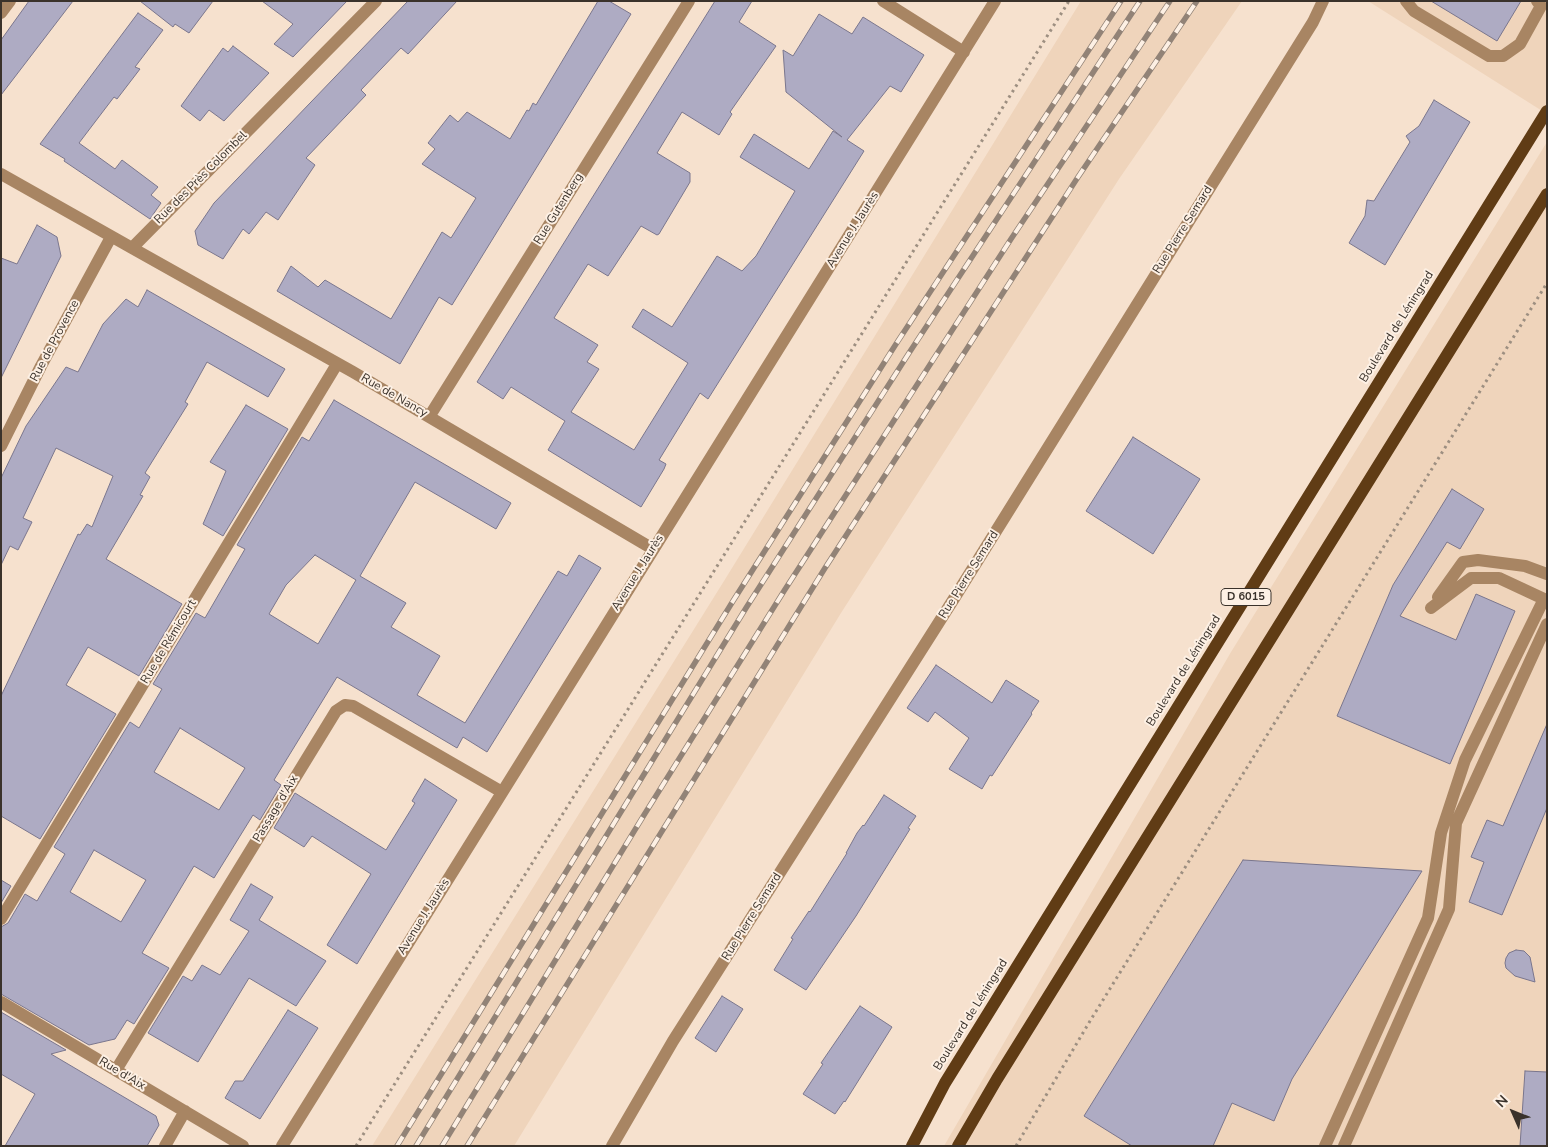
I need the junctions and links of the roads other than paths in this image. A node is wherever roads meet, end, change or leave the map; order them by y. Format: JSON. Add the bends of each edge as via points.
{"nodes":[{"id":1,"x":10,"y":1,"type":"edge"},
{"id":2,"x":376,"y":1,"type":"edge"},
{"id":3,"x":689,"y":1,"type":"edge"},
{"id":4,"x":883,"y":1,"type":"edge"},
{"id":5,"x":995,"y":1,"type":"edge"},
{"id":6,"x":1323,"y":1,"type":"edge"},
{"id":7,"x":1406,"y":1,"type":"edge"},
{"id":8,"x":1542,"y":8,"type":"edge"},
{"id":9,"x":1,"y":13,"type":"edge"},
{"id":10,"x":964,"y":52,"type":"junction"},
{"id":11,"x":1547,"y":112,"type":"edge"},
{"id":12,"x":1,"y":174,"type":"edge"},
{"id":13,"x":1547,"y":194,"type":"edge"},
{"id":14,"x":112,"y":236,"type":"junction"},
{"id":15,"x":132,"y":248,"type":"junction"},
{"id":16,"x":337,"y":364,"type":"junction"},
{"id":17,"x":429,"y":416,"type":"junction"},
{"id":18,"x":1,"y":446,"type":"edge"},
{"id":19,"x":653,"y":549,"type":"junction"},
{"id":20,"x":1547,"y":574,"type":"edge"},
{"id":21,"x":1545,"y":596,"type":"edge"},
{"id":22,"x":1547,"y":624,"type":"edge"},
{"id":23,"x":502,"y":792,"type":"junction"},
{"id":24,"x":1,"y":920,"type":"edge"},
{"id":25,"x":1,"y":1002,"type":"edge"},
{"id":26,"x":116,"y":1070,"type":"junction"},
{"id":27,"x":185,"y":1111,"type":"junction"},
{"id":28,"x":165,"y":1146,"type":"edge"},
{"id":29,"x":244,"y":1146,"type":"edge"},
{"id":30,"x":282,"y":1146,"type":"edge"},
{"id":31,"x":612,"y":1146,"type":"edge"},
{"id":32,"x":912,"y":1146,"type":"edge"},
{"id":33,"x":958,"y":1146,"type":"edge"},
{"id":34,"x":1325,"y":1146,"type":"edge"},
{"id":35,"x":1344,"y":1146,"type":"edge"}],
"edges":[{"from":1,"to":9,"type":"street"},
{"from":2,"to":15,"type":"street","name":"Rue des Près Colombel"},
{"from":3,"to":17,"type":"street","name":"Rue Gutenberg"},
{"from":4,"to":10,"type":"street"},
{"from":5,"to":10,"type":"street","name":"Avenue J. Jaurès"},
{"from":6,"to":31,"type":"street","name":"Rue Pierre Semard","via":[[1313,22],[955,597],[673,1041]]},
{"from":7,"to":8,"type":"street","via":[[1414,11],[1489,56],[1503,56],[1520,44]]},
{"from":10,"to":19,"type":"street","name":"Avenue J. Jaurès"},
{"from":11,"to":32,"type":"main road","name":"Boulevard de Léningrad","number":"D 6015","via":[[950,1075]]},
{"from":12,"to":14,"type":"street"},
{"from":13,"to":33,"type":"main road","number":"D 6015","via":[[1007,1062]]},
{"from":14,"to":15,"type":"street"},
{"from":14,"to":18,"type":"street","name":"Rue de Provence"},
{"from":15,"to":16,"type":"street","name":"Rue de Nancy"},
{"from":16,"to":17,"type":"street","name":"Rue de Nancy"},
{"from":16,"to":24,"type":"street","name":"Rue de Rémicourt"},
{"from":17,"to":19,"type":"street","name":"Rue de Nancy"},
{"from":19,"to":23,"type":"street","name":"Avenue J. Jaurès"},
{"from":20,"to":21,"type":"street","via":[[1525,566],[1478,560],[1463,562],[1431,608],[1471,578],[1498,578]]},
{"from":21,"to":34,"type":"street","via":[[1465,760],[1441,834],[1428,918]]},
{"from":22,"to":35,"type":"street","via":[[1456,823],[1449,909]]},
{"from":23,"to":26,"type":"street","name":"Passage d'Aix","via":[[353,706],[344,706],[336,711]]},
{"from":23,"to":30,"type":"street","name":"Avenue J. Jaurès"},
{"from":25,"to":26,"type":"street","name":"Rue d'Aix"},
{"from":26,"to":27,"type":"street","name":"Rue d'Aix"},
{"from":27,"to":28,"type":"street"},
{"from":27,"to":29,"type":"street","name":"Rue d'Aix"}]}
